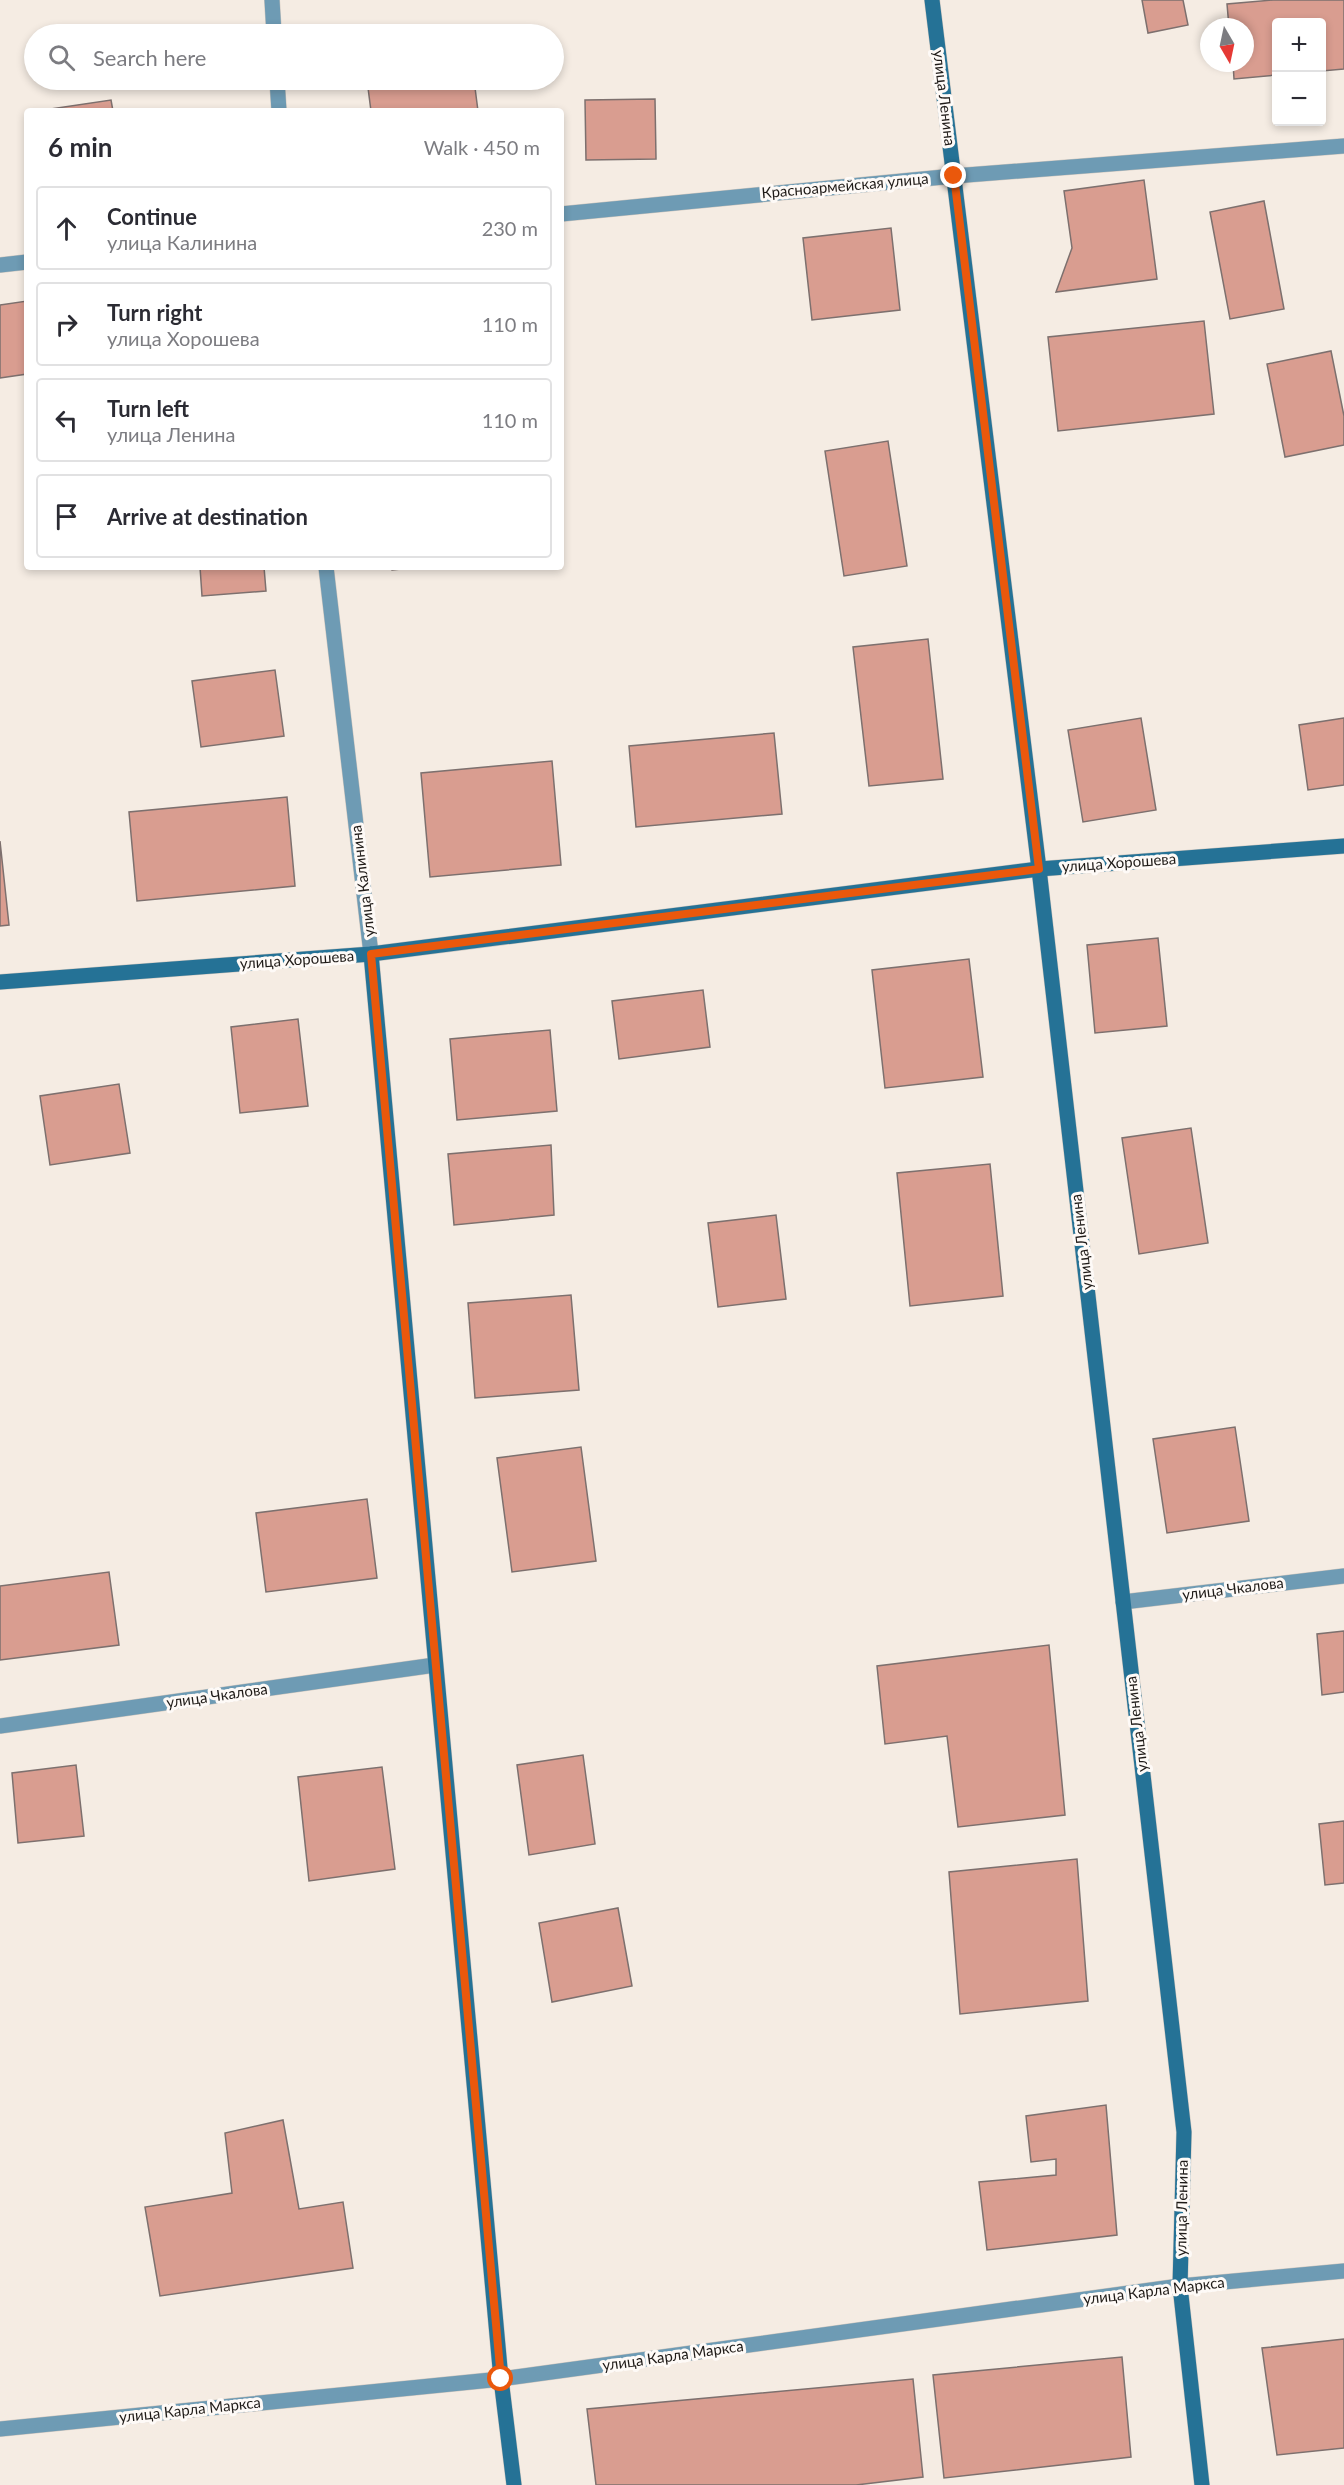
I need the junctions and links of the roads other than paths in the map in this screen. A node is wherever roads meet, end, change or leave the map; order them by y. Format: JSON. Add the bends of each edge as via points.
{"nodes":[{"id":1,"x":272,"y":0,"type":"edge"},
{"id":2,"x":932,"y":0,"type":"edge"},
{"id":3,"x":273,"y":24,"type":"edge"},
{"id":4,"x":278,"y":90,"type":"edge"},
{"id":5,"x":279,"y":108,"type":"edge"},
{"id":6,"x":1344,"y":146,"type":"edge"},
{"id":7,"x":954,"y":176,"type":"junction"},
{"id":8,"x":564,"y":214,"type":"edge"},
{"id":9,"x":24,"y":262,"type":"edge"},
{"id":10,"x":0,"y":265,"type":"edge"},
{"id":11,"x":326,"y":570,"type":"edge"},
{"id":12,"x":1344,"y":846,"type":"edge"},
{"id":13,"x":1039,"y":869,"type":"junction"},
{"id":14,"x":371,"y":954,"type":"junction"},
{"id":15,"x":0,"y":982,"type":"edge"},
{"id":16,"x":1344,"y":1575,"type":"edge"},
{"id":17,"x":1123,"y":1602,"type":"junction"},
{"id":18,"x":435,"y":1665,"type":"junction"},
{"id":19,"x":0,"y":1726,"type":"edge"},
{"id":20,"x":1344,"y":2271,"type":"edge"},
{"id":21,"x":1180,"y":2286,"type":"junction"},
{"id":22,"x":501,"y":2379,"type":"junction"},
{"id":23,"x":0,"y":2429,"type":"edge"},
{"id":24,"x":514,"y":2485,"type":"edge"},
{"id":25,"x":1202,"y":2485,"type":"edge"}],
"edges":[{"from":1,"to":3,"type":"street"},
{"from":2,"to":7,"type":"street","name":"улица Ленина"},
{"from":4,"to":5,"type":"street"},
{"from":6,"to":7,"type":"street","name":"Красноармейская улица"},
{"from":7,"to":8,"type":"street","name":"Красноармейская улица"},
{"from":7,"to":13,"type":"street","name":"улица Ленина"},
{"from":9,"to":10,"type":"street"},
{"from":11,"to":14,"type":"street","name":"улица Калинина"},
{"from":12,"to":13,"type":"street","name":"улица Хорошева"},
{"from":13,"to":14,"type":"street","name":"улица Хорошева"},
{"from":13,"to":17,"type":"street","name":"улица Ленина"},
{"from":14,"to":15,"type":"street","name":"улица Хорошева"},
{"from":14,"to":18,"type":"street","name":"улица Калинина"},
{"from":16,"to":17,"type":"street","name":"улица Чкалова"},
{"from":17,"to":21,"type":"street","name":"улица Ленина","via":[[1184,2132]]},
{"from":18,"to":19,"type":"street","name":"улица Чкалова"},
{"from":18,"to":22,"type":"street","name":"улица Калинина"},
{"from":20,"to":21,"type":"street","name":"улица Карла Маркса"},
{"from":21,"to":22,"type":"street","name":"улица Карла Маркса"},
{"from":21,"to":25,"type":"street","name":"улица Ленина"},
{"from":22,"to":23,"type":"street","name":"улица Карла Маркса"},
{"from":22,"to":24,"type":"street","name":"улица Калинина"}]}
